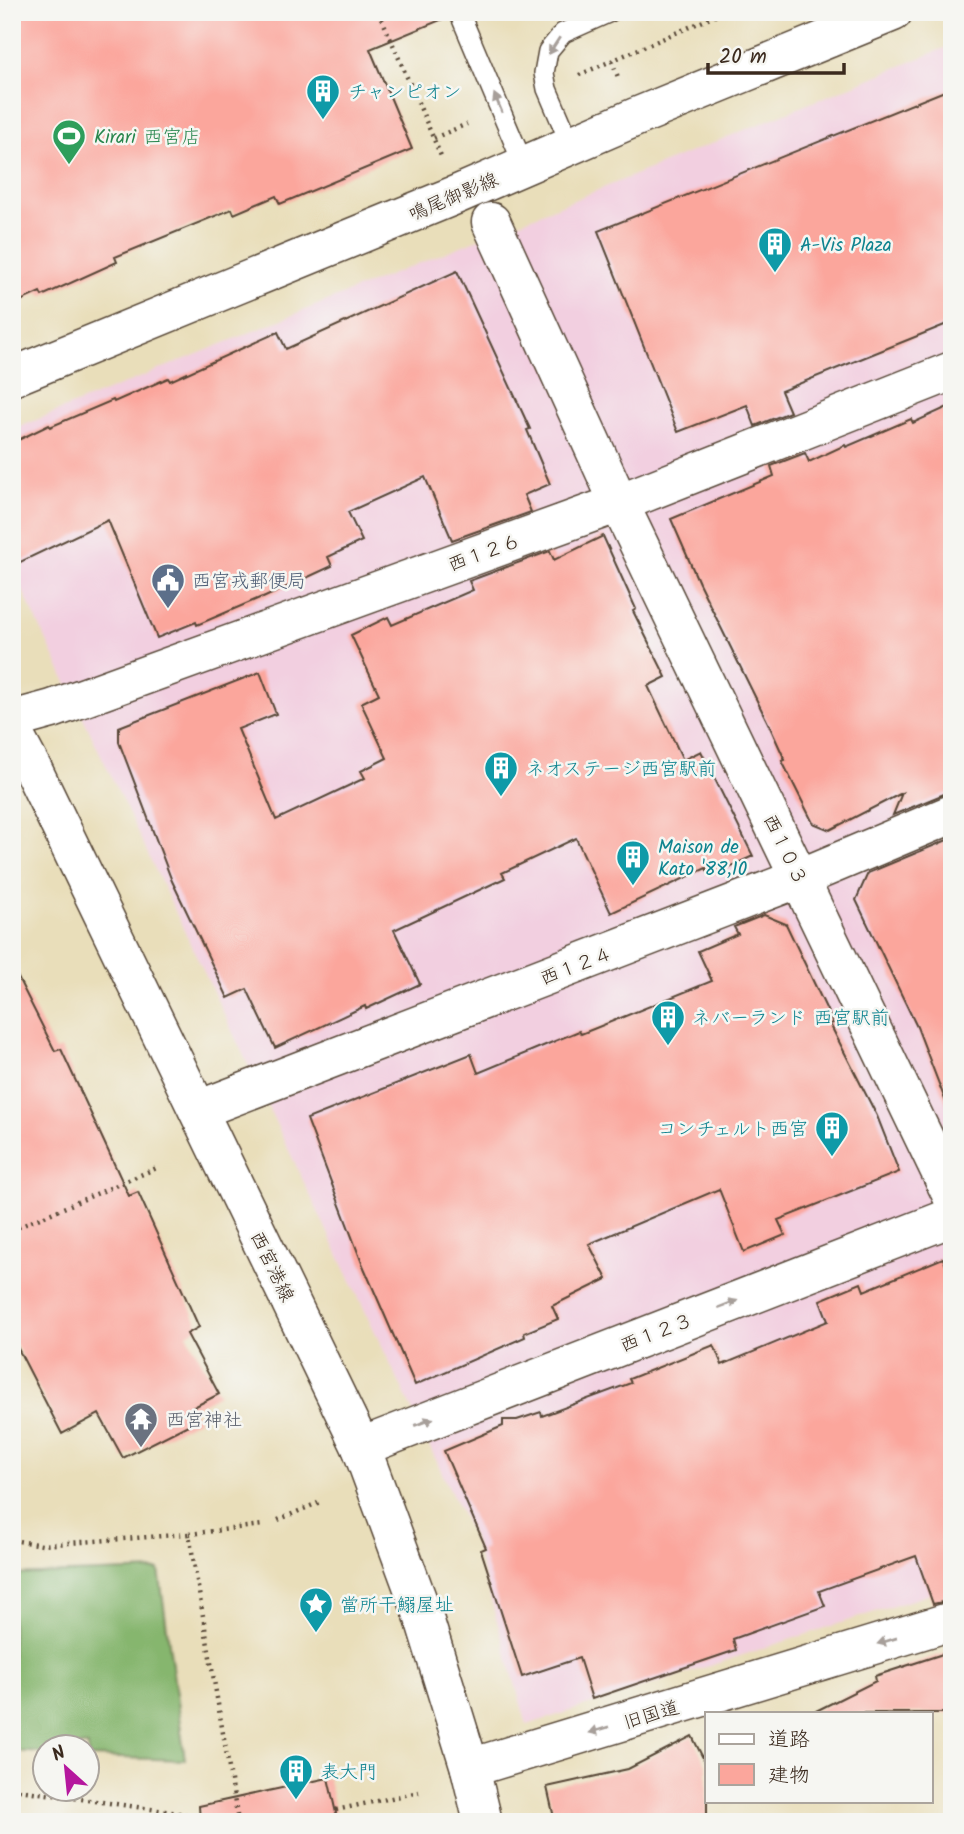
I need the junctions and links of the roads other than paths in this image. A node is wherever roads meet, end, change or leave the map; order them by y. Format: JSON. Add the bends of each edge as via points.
{"nodes":[{"id":1,"x":459,"y":12,"type":"edge"},
{"id":2,"x":610,"y":12,"type":"edge"},
{"id":3,"x":893,"y":12,"type":"edge"},
{"id":4,"x":571,"y":145,"type":"junction"},
{"id":5,"x":524,"y":166,"type":"junction"},
{"id":6,"x":491,"y":222,"type":"dead end"},
{"id":7,"x":952,"y":371,"type":"edge"},
{"id":8,"x":12,"y":377,"type":"edge"},
{"id":9,"x":619,"y":503,"type":"junction"},
{"id":10,"x":12,"y":720,"type":"edge"},
{"id":11,"x":12,"y":731,"type":"edge"},
{"id":12,"x":952,"y":814,"type":"edge"},
{"id":13,"x":800,"y":878,"type":"junction"},
{"id":14,"x":198,"y":1110,"type":"junction"},
{"id":15,"x":952,"y":1196,"type":"edge"},
{"id":16,"x":952,"y":1217,"type":"edge"},
{"id":17,"x":361,"y":1447,"type":"junction"},
{"id":18,"x":952,"y":1621,"type":"edge"},
{"id":19,"x":470,"y":1768,"type":"junction"},
{"id":20,"x":483,"y":1822,"type":"edge"}],
"edges":[{"from":5,"to":1,"type":"lane","one_way":true},
{"from":2,"to":4,"type":"lane","one_way":true,"via":[[563,33],[548,51],[547,89]]},
{"from":3,"to":4,"type":"street","name":"鳴尾御影線"},
{"from":4,"to":5,"type":"street","name":"鳴尾御影線"},
{"from":5,"to":8,"type":"street","name":"鳴尾御影線"},
{"from":6,"to":9,"type":"street","name":"西１０３"},
{"from":7,"to":9,"type":"street","name":"西１２６"},
{"from":9,"to":10,"type":"street","name":"西１２６"},
{"from":9,"to":13,"type":"street","name":"西１０３"},
{"from":11,"to":14,"type":"street","name":"西宮港線"},
{"from":12,"to":13,"type":"street","name":"西１２４"},
{"from":13,"to":14,"type":"street","name":"西１２４"},
{"from":13,"to":15,"type":"street","name":"西１０３"},
{"from":14,"to":17,"type":"street","name":"西宮港線"},
{"from":17,"to":16,"type":"street","name":"西１２３","one_way":true},
{"from":17,"to":19,"type":"street","name":"西宮港線","via":[[423,1615]]},
{"from":18,"to":19,"type":"street","name":"旧国道","one_way":true},
{"from":19,"to":20,"type":"street","name":"西宮港線"}]}
